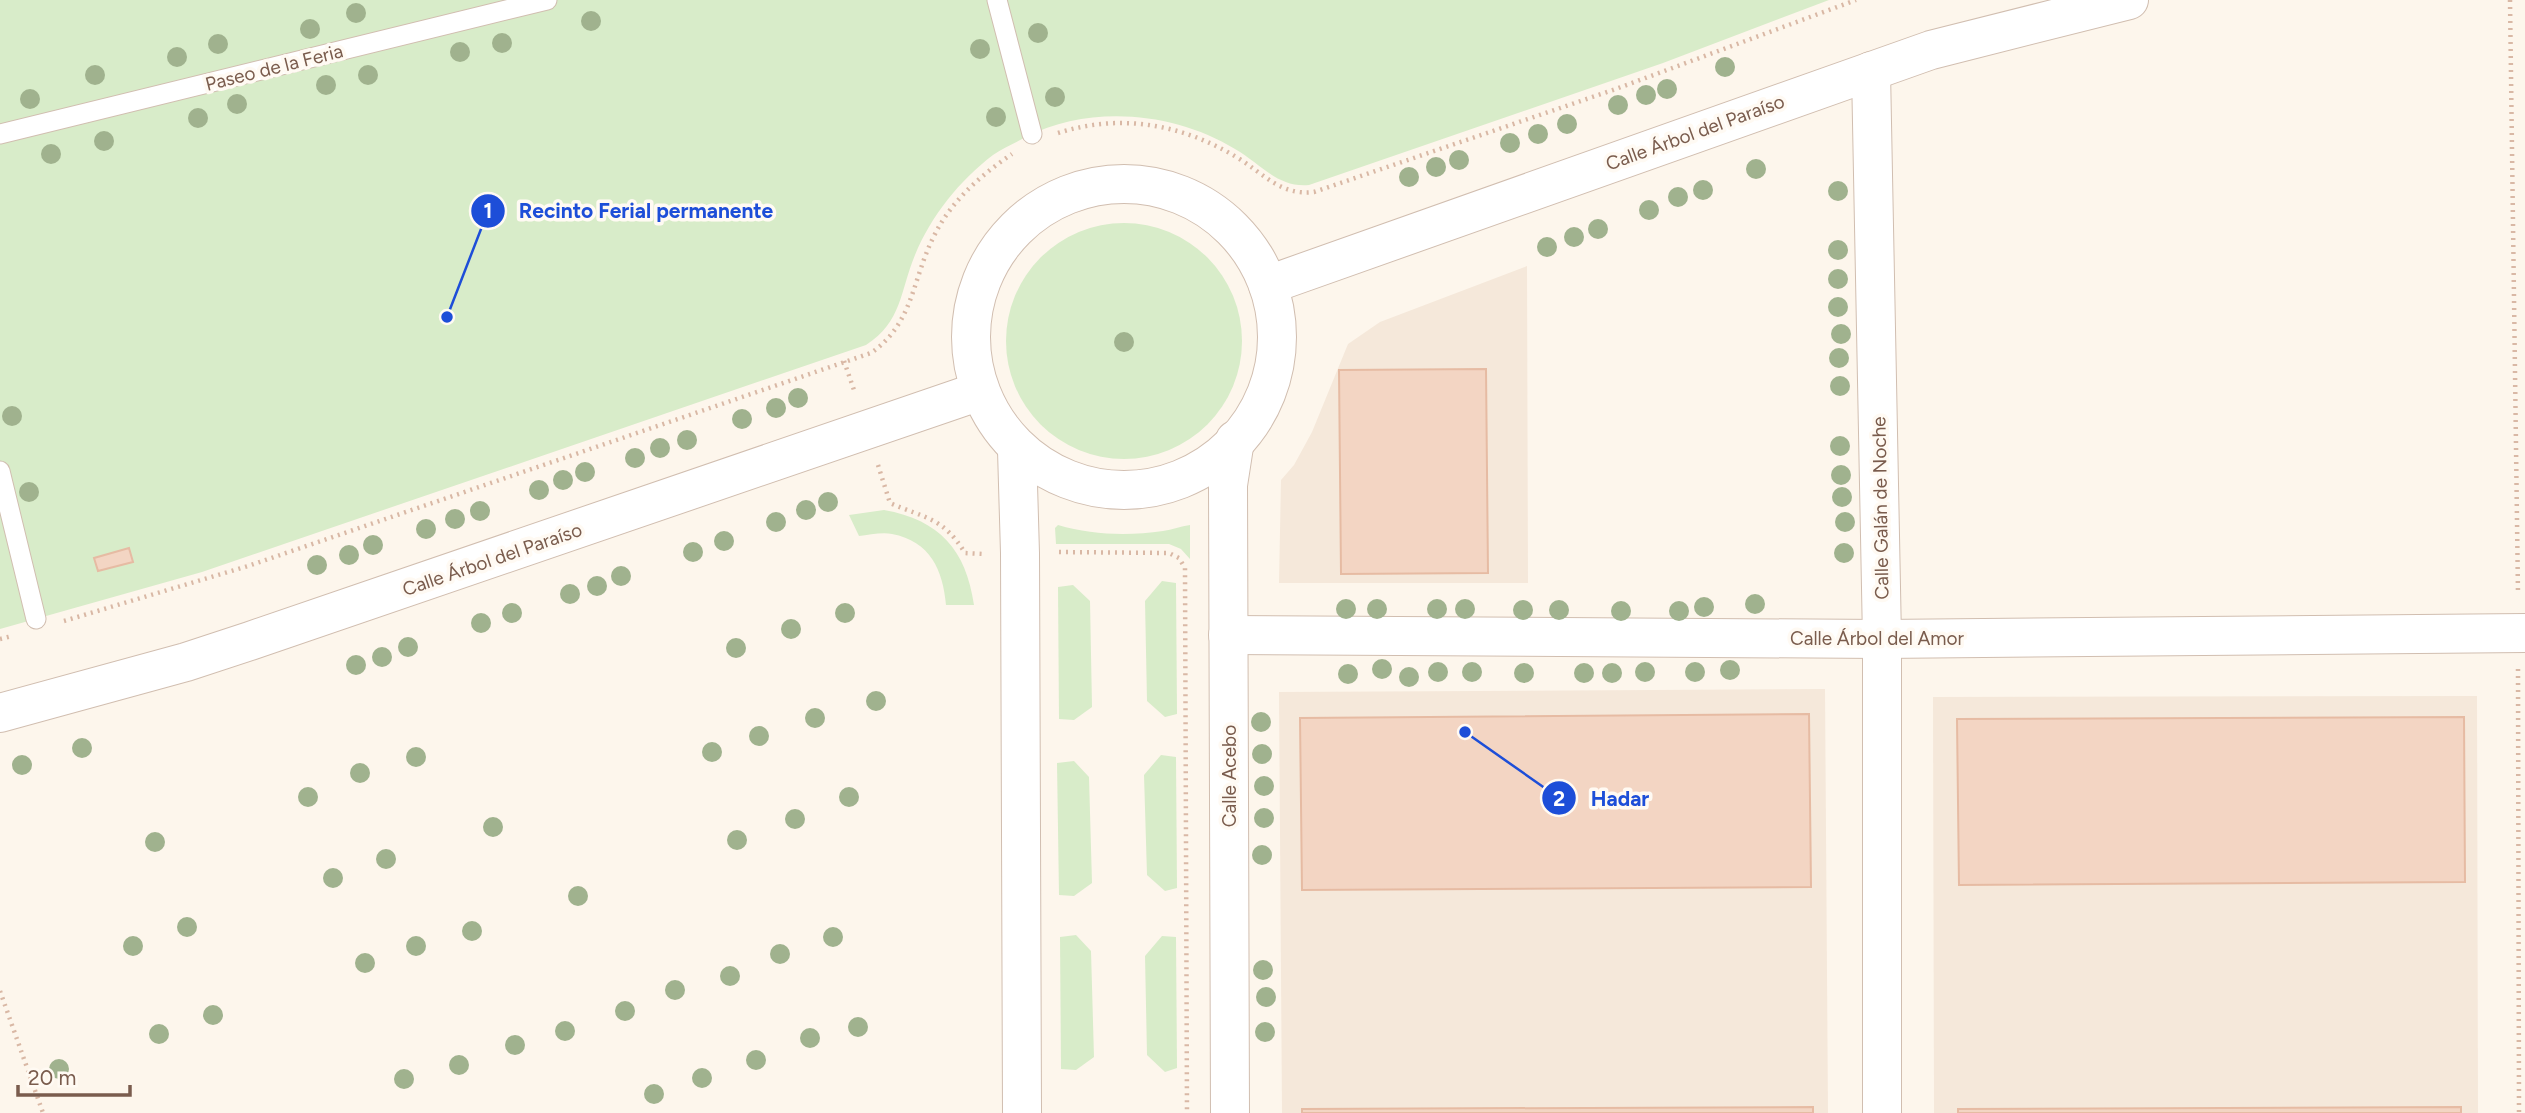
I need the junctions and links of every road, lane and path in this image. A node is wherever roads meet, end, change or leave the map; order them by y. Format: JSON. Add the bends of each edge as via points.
{"nodes":[{"id":1,"x":547,"y":0,"type":"edge"},
{"id":2,"x":997,"y":0,"type":"edge"},
{"id":3,"x":1856,"y":0,"type":"edge"},
{"id":4,"x":2129,"y":0,"type":"edge"},
{"id":5,"x":2510,"y":0,"type":"edge"},
{"id":6,"x":1871,"y":71,"type":"junction"},
{"id":7,"x":0,"y":134,"type":"edge"},
{"id":8,"x":1041,"y":135,"type":"joint"},
{"id":9,"x":1015,"y":152,"type":"dead end"},
{"id":10,"x":1268,"y":285,"type":"junction"},
{"id":11,"x":845,"y":361,"type":"junction"},
{"id":12,"x":980,"y":391,"type":"junction"},
{"id":13,"x":857,"y":399,"type":"dead end"},
{"id":14,"x":1235,"y":440,"type":"junction"},
{"id":15,"x":1017,"y":450,"type":"junction"},
{"id":16,"x":0,"y":471,"type":"edge"},
{"id":17,"x":880,"y":471,"type":"dead end"},
{"id":18,"x":961,"y":546,"type":"dead end"},
{"id":19,"x":1055,"y":552,"type":"dead end"},
{"id":20,"x":62,"y":621,"type":"dead end"},
{"id":21,"x":29,"y":626,"type":"joint"},
{"id":22,"x":2520,"y":629,"type":"edge"},
{"id":23,"x":1228,"y":635,"type":"junction"},
{"id":24,"x":0,"y":639,"type":"edge"},
{"id":25,"x":1882,"y":639,"type":"junction"},
{"id":26,"x":0,"y":713,"type":"edge"},
{"id":27,"x":0,"y":991,"type":"edge"},
{"id":28,"x":43,"y":1113,"type":"edge"},
{"id":29,"x":1022,"y":1113,"type":"edge"},
{"id":30,"x":1187,"y":1113,"type":"edge"},
{"id":31,"x":1230,"y":1113,"type":"edge"},
{"id":32,"x":1882,"y":1113,"type":"edge"},
{"id":33,"x":2519,"y":1113,"type":"edge"}],
"edges":[{"from":1,"to":7,"type":"lane","name":"Paseo de la Feria"},
{"from":2,"to":8,"type":"lane"},
{"from":3,"to":8,"type":"path","via":[[1613,90],[1314,191],[1294,192],[1276,186],[1208,141],[1146,123],[1090,125]]},
{"from":4,"to":6,"type":"street","name":"Calle Árbol del Paraíso","via":[[1931,50]]},
{"from":5,"to":22,"type":"path"},
{"from":6,"to":10,"type":"street","name":"Calle Árbol del Paraíso"},
{"from":6,"to":25,"type":"street","name":"Calle Galán de Noche"},
{"from":9,"to":11,"type":"path","via":[[972,185],[943,220],[897,328],[871,353]]},
{"from":10,"to":12,"type":"street","via":[[1245,242],[1200,204],[1169,189],[1122,182],[1076,190],[1035,212],[1002,245],[980,287],[971,332],[971,357]]},
{"from":10,"to":14,"type":"street","via":[[1276,318],[1270,380],[1256,412]]},
{"from":11,"to":13,"type":"path"},
{"from":11,"to":20,"type":"path","via":[[248,566]]},
{"from":12,"to":15,"type":"street","via":[[1000,430]]},
{"from":12,"to":26,"type":"street","name":"Calle Árbol del Paraíso","via":[[237,645]]},
{"from":14,"to":15,"type":"street","via":[[1210,464],[1178,482],[1128,491],[1080,485],[1056,476]]},
{"from":14,"to":23,"type":"street","name":"Calle Acebo","via":[[1228,485]]},
{"from":15,"to":29,"type":"street"},
{"from":16,"to":21,"type":"lane"},
{"from":17,"to":18,"type":"path","via":[[890,503],[930,517]]},
{"from":19,"to":30,"type":"path","via":[[1169,553],[1185,568]]},
{"from":21,"to":24,"type":"path"},
{"from":22,"to":25,"type":"street","name":"Calle Árbol del Amor"},
{"from":22,"to":33,"type":"path"},
{"from":23,"to":25,"type":"street","name":"Calle Árbol del Amor"},
{"from":23,"to":31,"type":"street","name":"Calle Acebo"},
{"from":25,"to":32,"type":"street","name":"Calle Galán de Noche"},
{"from":27,"to":28,"type":"path"}]}
